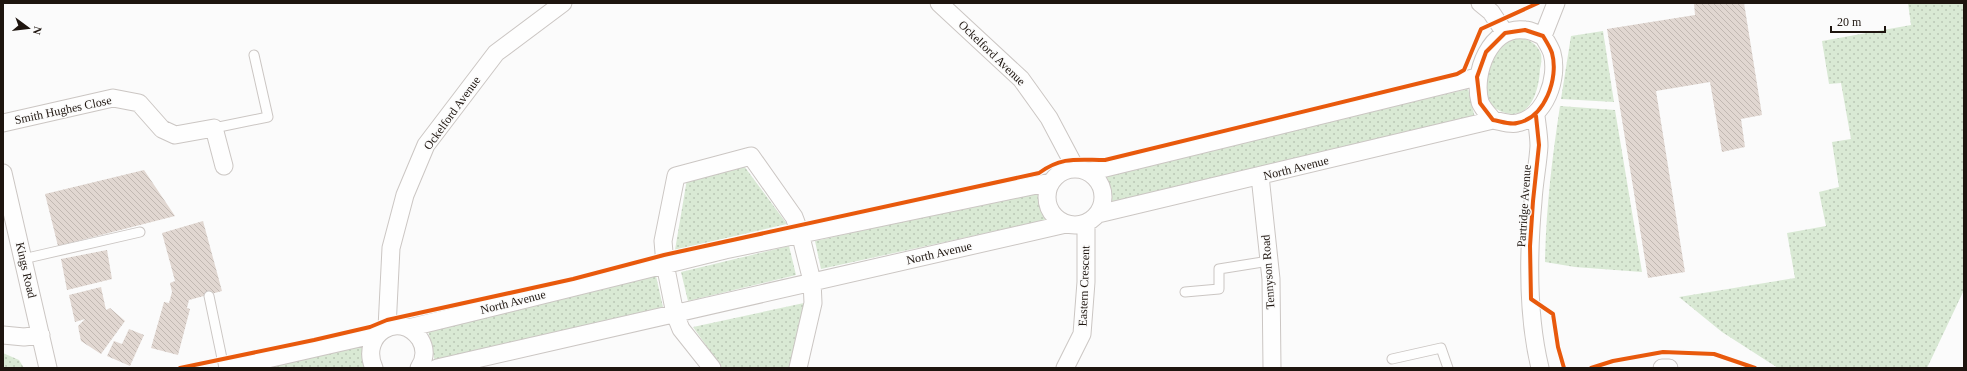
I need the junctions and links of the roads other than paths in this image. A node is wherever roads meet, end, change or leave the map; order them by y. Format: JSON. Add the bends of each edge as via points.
{"nodes":[{"id":1,"x":563,"y":3,"type":"edge"},
{"id":2,"x":939,"y":3,"type":"edge"},
{"id":3,"x":1480,"y":3,"type":"edge"},
{"id":4,"x":1556,"y":3,"type":"edge"},
{"id":5,"x":1505,"y":32,"type":"junction"},
{"id":6,"x":1543,"y":36,"type":"junction"},
{"id":7,"x":254,"y":55,"type":"dead end"},
{"id":8,"x":1478,"y":77,"type":"junction"},
{"id":9,"x":1536,"y":116,"type":"junction"},
{"id":10,"x":1493,"y":120,"type":"junction"},
{"id":11,"x":3,"y":123,"type":"edge"},
{"id":12,"x":214,"y":128,"type":"junction"},
{"id":13,"x":224,"y":166,"type":"dead end"},
{"id":14,"x":1082,"y":170,"type":"junction"},
{"id":15,"x":3,"y":173,"type":"edge"},
{"id":16,"x":1260,"y":176,"type":"junction"},
{"id":17,"x":1051,"y":182,"type":"junction"},
{"id":18,"x":1092,"y":218,"type":"junction"},
{"id":19,"x":1066,"y":224,"type":"junction"},
{"id":20,"x":140,"y":232,"type":"dead end"},
{"id":21,"x":800,"y":233,"type":"junction"},
{"id":22,"x":23,"y":259,"type":"junction"},
{"id":23,"x":1269,"y":261,"type":"junction"},
{"id":24,"x":665,"y":264,"type":"junction"},
{"id":25,"x":812,"y":282,"type":"junction"},
{"id":26,"x":1185,"y":292,"type":"dead end"},
{"id":27,"x":209,"y":296,"type":"dead end"},
{"id":28,"x":675,"y":314,"type":"junction"},
{"id":29,"x":408,"y":328,"type":"junction"},
{"id":30,"x":382,"y":331,"type":"junction"},
{"id":31,"x":3,"y":335,"type":"edge"},
{"id":32,"x":41,"y":335,"type":"junction"},
{"id":33,"x":1392,"y":359,"type":"dead end"},
{"id":34,"x":48,"y":368,"type":"edge"},
{"id":35,"x":224,"y":368,"type":"edge"},
{"id":36,"x":228,"y":368,"type":"edge"},
{"id":37,"x":374,"y":368,"type":"edge"},
{"id":38,"x":419,"y":368,"type":"edge"},
{"id":39,"x":437,"y":368,"type":"edge"},
{"id":40,"x":712,"y":368,"type":"edge"},
{"id":41,"x":798,"y":368,"type":"edge"},
{"id":42,"x":1065,"y":368,"type":"edge"},
{"id":43,"x":1272,"y":368,"type":"edge"},
{"id":44,"x":1448,"y":368,"type":"edge"},
{"id":45,"x":1540,"y":368,"type":"edge"},
{"id":46,"x":1662,"y":368,"type":"edge"},
{"id":47,"x":1669,"y":368,"type":"edge"}],
"edges":[{"from":1,"to":30,"type":"street","name":"Ockelford Avenue","via":[[496,53],[426,145],[406,195],[391,248]]},
{"from":2,"to":14,"type":"street","name":"Ockelford Avenue","via":[[1021,79]]},
{"from":3,"to":5,"type":"street","via":[[1491,12]]},
{"from":4,"to":6,"type":"street"},
{"from":5,"to":6,"type":"street","via":[[1525,30]]},
{"from":5,"to":8,"type":"street","via":[[1486,52]]},
{"from":6,"to":9,"type":"street","via":[[1552,53],[1553,75],[1547,100]]},
{"from":7,"to":12,"type":"lane","via":[[268,117]]},
{"from":8,"to":10,"type":"street","via":[[1480,103]]},
{"from":8,"to":14,"type":"street","name":"North Avenue"},
{"from":9,"to":10,"type":"street","via":[[1517,124]]},
{"from":9,"to":45,"type":"street","name":"Partridge Avenue","via":[[1539,145],[1533,201],[1531,284],[1532,328]]},
{"from":10,"to":16,"type":"street","name":"North Avenue"},
{"from":11,"to":12,"type":"street","name":"Smith Hughes Close","via":[[113,98],[139,103],[162,129],[176,135]]},
{"from":12,"to":13,"type":"street"},
{"from":14,"to":17,"type":"street","name":"North Avenue","via":[[1063,171]]},
{"from":14,"to":18,"type":"street","via":[[1095,176],[1103,191],[1103,205]]},
{"from":15,"to":22,"type":"street","name":"Kings Road"},
{"from":16,"to":18,"type":"street","name":"North Avenue"},
{"from":16,"to":23,"type":"street","name":"Tennyson Road"},
{"from":17,"to":19,"type":"street","via":[[1047,196],[1048,204],[1052,213]]},
{"from":17,"to":21,"type":"street","name":"North Avenue"},
{"from":18,"to":19,"type":"street","name":"North Avenue","via":[[1073,225]]},
{"from":18,"to":42,"type":"street","name":"Eastern Crescent","via":[[1082,334]]},
{"from":19,"to":25,"type":"street","name":"North Avenue"},
{"from":20,"to":22,"type":"lane"},
{"from":21,"to":24,"type":"street","name":"North Avenue"},
{"from":21,"to":24,"type":"street","via":[[794,217],[751,156],[676,176],[664,241]]},
{"from":21,"to":25,"type":"street"},
{"from":22,"to":32,"type":"street","name":"Kings Road"},
{"from":23,"to":26,"type":"lane","via":[[1219,270],[1219,289]]},
{"from":23,"to":43,"type":"street","name":"Tennyson Road"},
{"from":24,"to":28,"type":"street"},
{"from":24,"to":29,"type":"street","name":"North Avenue"},
{"from":25,"to":28,"type":"street","name":"North Avenue"},
{"from":25,"to":41,"type":"street","via":[[813,303]]},
{"from":27,"to":35,"type":"lane"},
{"from":28,"to":39,"type":"street","name":"North Avenue"},
{"from":28,"to":40,"type":"street","via":[[681,329]]},
{"from":29,"to":30,"type":"street","name":"North Avenue","via":[[401,326]]},
{"from":29,"to":38,"type":"street","via":[[415,332],[423,344],[423,362]]},
{"from":30,"to":36,"type":"street","name":"North Avenue"},
{"from":30,"to":37,"type":"street","via":[[374,339],[369,352]]},
{"from":31,"to":32,"type":"street"},
{"from":32,"to":34,"type":"street","name":"Kings Road"},
{"from":33,"to":44,"type":"lane","via":[[1441,348]]},
{"from":46,"to":47,"type":"street"}]}
